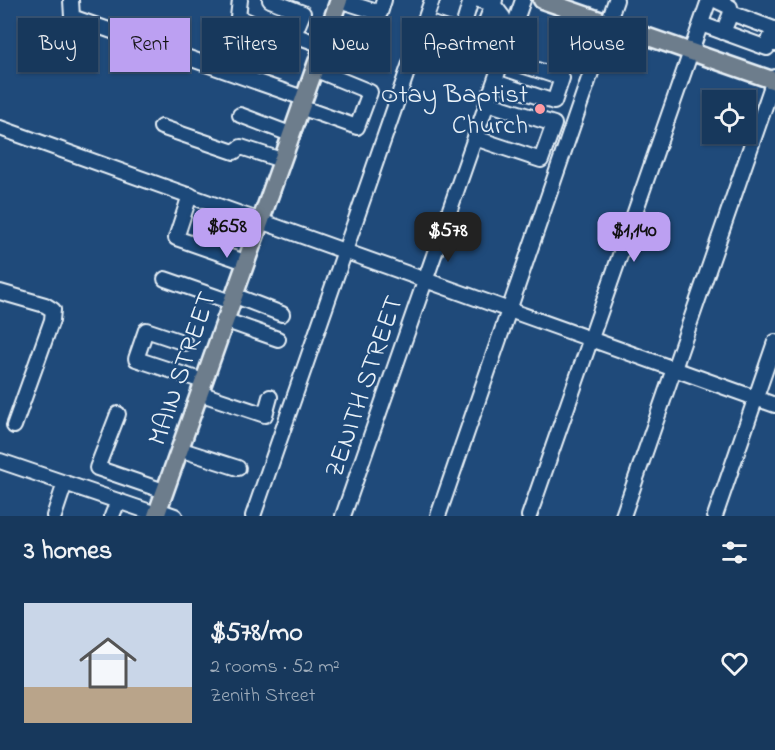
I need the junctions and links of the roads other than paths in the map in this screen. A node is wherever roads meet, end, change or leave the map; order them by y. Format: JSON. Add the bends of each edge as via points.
{"nodes":[{"id":1,"x":71,"y":0,"type":"edge"},
{"id":2,"x":240,"y":0,"type":"edge"},
{"id":3,"x":270,"y":0,"type":"edge"},
{"id":4,"x":339,"y":0,"type":"edge"},
{"id":5,"x":384,"y":0,"type":"edge"},
{"id":6,"x":430,"y":0,"type":"edge"},
{"id":7,"x":469,"y":0,"type":"edge"},
{"id":8,"x":479,"y":0,"type":"edge"},
{"id":9,"x":523,"y":0,"type":"edge"},
{"id":10,"x":542,"y":0,"type":"edge"},
{"id":11,"x":616,"y":0,"type":"edge"},
{"id":12,"x":710,"y":0,"type":"edge"},
{"id":13,"x":715,"y":0,"type":"edge"},
{"id":14,"x":494,"y":2,"type":"edge"},
{"id":15,"x":305,"y":6,"type":"edge"},
{"id":16,"x":731,"y":13,"type":"junction"},
{"id":17,"x":240,"y":18,"type":"edge"},
{"id":18,"x":332,"y":18,"type":"edge"},
{"id":19,"x":425,"y":18,"type":"edge"},
{"id":20,"x":461,"y":18,"type":"edge"},
{"id":21,"x":503,"y":18,"type":"edge"},
{"id":22,"x":515,"y":18,"type":"edge"},
{"id":23,"x":594,"y":18,"type":"edge"},
{"id":24,"x":610,"y":18,"type":"edge"},
{"id":25,"x":299,"y":22,"type":"edge"},
{"id":26,"x":701,"y":24,"type":"junction"},
{"id":27,"x":723,"y":32,"type":"junction"},
{"id":28,"x":646,"y":36,"type":"edge"},
{"id":29,"x":772,"y":43,"type":"edge"},
{"id":30,"x":691,"y":52,"type":"junction"},
{"id":31,"x":537,"y":67,"type":"edge"},
{"id":32,"x":313,"y":72,"type":"edge"},
{"id":33,"x":321,"y":72,"type":"edge"},
{"id":34,"x":407,"y":72,"type":"edge"},
{"id":35,"x":497,"y":72,"type":"edge"},
{"id":36,"x":591,"y":72,"type":"edge"},
{"id":37,"x":775,"y":79,"type":"edge"},
{"id":38,"x":495,"y":82,"type":"junction"},
{"id":39,"x":554,"y":102,"type":"junction"},
{"id":40,"x":302,"y":103,"type":"junction"},
{"id":41,"x":487,"y":103,"type":"junction"},
{"id":42,"x":240,"y":115,"type":"dead end"},
{"id":43,"x":548,"y":122,"type":"junction"},
{"id":44,"x":161,"y":127,"type":"dead end"},
{"id":45,"x":0,"y":128,"type":"edge"},
{"id":46,"x":291,"y":134,"type":"junction"},
{"id":47,"x":475,"y":138,"type":"junction"},
{"id":48,"x":281,"y":160,"type":"junction"},
{"id":49,"x":190,"y":195,"type":"junction"},
{"id":50,"x":260,"y":220,"type":"junction"},
{"id":51,"x":346,"y":252,"type":"junction"},
{"id":52,"x":245,"y":262,"type":"junction"},
{"id":53,"x":165,"y":279,"type":"dead end"},
{"id":54,"x":426,"y":281,"type":"junction"},
{"id":55,"x":0,"y":292,"type":"edge"},
{"id":56,"x":232,"y":298,"type":"junction"},
{"id":57,"x":508,"y":310,"type":"junction"},
{"id":58,"x":282,"y":314,"type":"dead end"},
{"id":59,"x":224,"y":320,"type":"junction"},
{"id":60,"x":278,"y":339,"type":"dead end"},
{"id":61,"x":590,"y":339,"type":"junction"},
{"id":62,"x":775,"y":342,"type":"edge"},
{"id":63,"x":185,"y":343,"type":"dead end"},
{"id":64,"x":673,"y":369,"type":"junction"},
{"id":65,"x":201,"y":387,"type":"junction"},
{"id":66,"x":270,"y":397,"type":"dead end"},
{"id":67,"x":756,"y":398,"type":"junction"},
{"id":68,"x":775,"y":405,"type":"edge"},
{"id":69,"x":118,"y":414,"type":"dead end"},
{"id":70,"x":14,"y":426,"type":"dead end"},
{"id":71,"x":179,"y":449,"type":"junction"},
{"id":72,"x":0,"y":461,"type":"edge"},
{"id":73,"x":238,"y":468,"type":"dead end"},
{"id":74,"x":65,"y":483,"type":"junction"},
{"id":75,"x":165,"y":491,"type":"junction"},
{"id":76,"x":118,"y":501,"type":"junction"},
{"id":77,"x":157,"y":514,"type":"edge"},
{"id":78,"x":54,"y":516,"type":"edge"},
{"id":79,"x":112,"y":516,"type":"edge"},
{"id":80,"x":175,"y":516,"type":"edge"},
{"id":81,"x":253,"y":516,"type":"edge"},
{"id":82,"x":343,"y":516,"type":"edge"},
{"id":83,"x":438,"y":516,"type":"edge"},
{"id":84,"x":529,"y":516,"type":"edge"},
{"id":85,"x":623,"y":516,"type":"edge"},
{"id":86,"x":715,"y":516,"type":"edge"}],
"edges":[{"from":1,"to":40,"type":"street","via":[[72,17]]},
{"from":2,"to":17,"type":"street"},
{"from":3,"to":15,"type":"street"},
{"from":4,"to":5,"type":"street","via":[[380,13]]},
{"from":4,"to":18,"type":"main road","name":"MAIN STREET"},
{"from":6,"to":19,"type":"street"},
{"from":7,"to":14,"type":"street","via":[[462,30],[481,34]]},
{"from":7,"to":20,"type":"street"},
{"from":8,"to":14,"type":"street"},
{"from":9,"to":22,"type":"street","name":"ZENITH STREET"},
{"from":10,"to":23,"type":"main road"},
{"from":11,"to":24,"type":"street"},
{"from":12,"to":26,"type":"street"},
{"from":13,"to":16,"type":"street","via":[[730,7]]},
{"from":14,"to":21,"type":"street"},
{"from":15,"to":25,"type":"street"},
{"from":16,"to":27,"type":"street"},
{"from":16,"to":29,"type":"street","via":[[774,29]]},
{"from":26,"to":27,"type":"street"},
{"from":26,"to":30,"type":"street"},
{"from":27,"to":29,"type":"street","via":[[767,48]]},
{"from":28,"to":30,"type":"main road"},
{"from":30,"to":37,"type":"main road"},
{"from":30,"to":61,"type":"street"},
{"from":31,"to":39,"type":"street","via":[[561,78]]},
{"from":32,"to":40,"type":"main road","name":"MAIN STREET"},
{"from":33,"to":40,"type":"street","via":[[370,92],[357,127]]},
{"from":34,"to":51,"type":"street"},
{"from":35,"to":38,"type":"street","name":"ZENITH STREET"},
{"from":36,"to":57,"type":"street"},
{"from":37,"to":64,"type":"street"},
{"from":38,"to":39,"type":"street"},
{"from":38,"to":41,"type":"street","name":"ZENITH STREET"},
{"from":39,"to":43,"type":"street"},
{"from":40,"to":46,"type":"main road","name":"MAIN STREET"},
{"from":41,"to":43,"type":"street"},
{"from":41,"to":47,"type":"street","name":"ZENITH STREET"},
{"from":42,"to":46,"type":"street"},
{"from":43,"to":47,"type":"street","via":[[554,124],[541,160]]},
{"from":44,"to":48,"type":"street","via":[[234,152],[241,147]]},
{"from":45,"to":49,"type":"street"},
{"from":46,"to":48,"type":"main road","name":"MAIN STREET"},
{"from":47,"to":54,"type":"street","name":"ZENITH STREET"},
{"from":48,"to":50,"type":"main road","name":"MAIN STREET"},
{"from":49,"to":50,"type":"street"},
{"from":49,"to":52,"type":"street","via":[[176,238]]},
{"from":50,"to":51,"type":"street"},
{"from":50,"to":52,"type":"main road","name":"MAIN STREET"},
{"from":51,"to":54,"type":"street"},
{"from":51,"to":81,"type":"street"},
{"from":52,"to":56,"type":"main road","name":"MAIN STREET"},
{"from":53,"to":56,"type":"street"},
{"from":54,"to":57,"type":"street"},
{"from":54,"to":82,"type":"street","name":"ZENITH STREET"},
{"from":55,"to":70,"type":"street","via":[[53,310]]},
{"from":56,"to":58,"type":"street"},
{"from":56,"to":59,"type":"main road","name":"MAIN STREET"},
{"from":57,"to":61,"type":"street"},
{"from":57,"to":83,"type":"street"},
{"from":59,"to":60,"type":"street"},
{"from":59,"to":65,"type":"main road","name":"MAIN STREET"},
{"from":61,"to":64,"type":"street"},
{"from":61,"to":84,"type":"street"},
{"from":62,"to":67,"type":"street"},
{"from":63,"to":65,"type":"street","via":[[146,330],[136,359]]},
{"from":64,"to":67,"type":"street"},
{"from":64,"to":85,"type":"street"},
{"from":65,"to":66,"type":"street","via":[[265,415]]},
{"from":65,"to":71,"type":"main road","name":"MAIN STREET"},
{"from":67,"to":68,"type":"street"},
{"from":67,"to":86,"type":"street"},
{"from":69,"to":75,"type":"street","via":[[97,468]]},
{"from":71,"to":73,"type":"street"},
{"from":71,"to":75,"type":"main road","name":"MAIN STREET"},
{"from":72,"to":74,"type":"street"},
{"from":74,"to":76,"type":"street"},
{"from":74,"to":78,"type":"street"},
{"from":75,"to":77,"type":"main road","name":"MAIN STREET"},
{"from":76,"to":77,"type":"street"},
{"from":76,"to":79,"type":"street"},
{"from":77,"to":80,"type":"street"}]}
